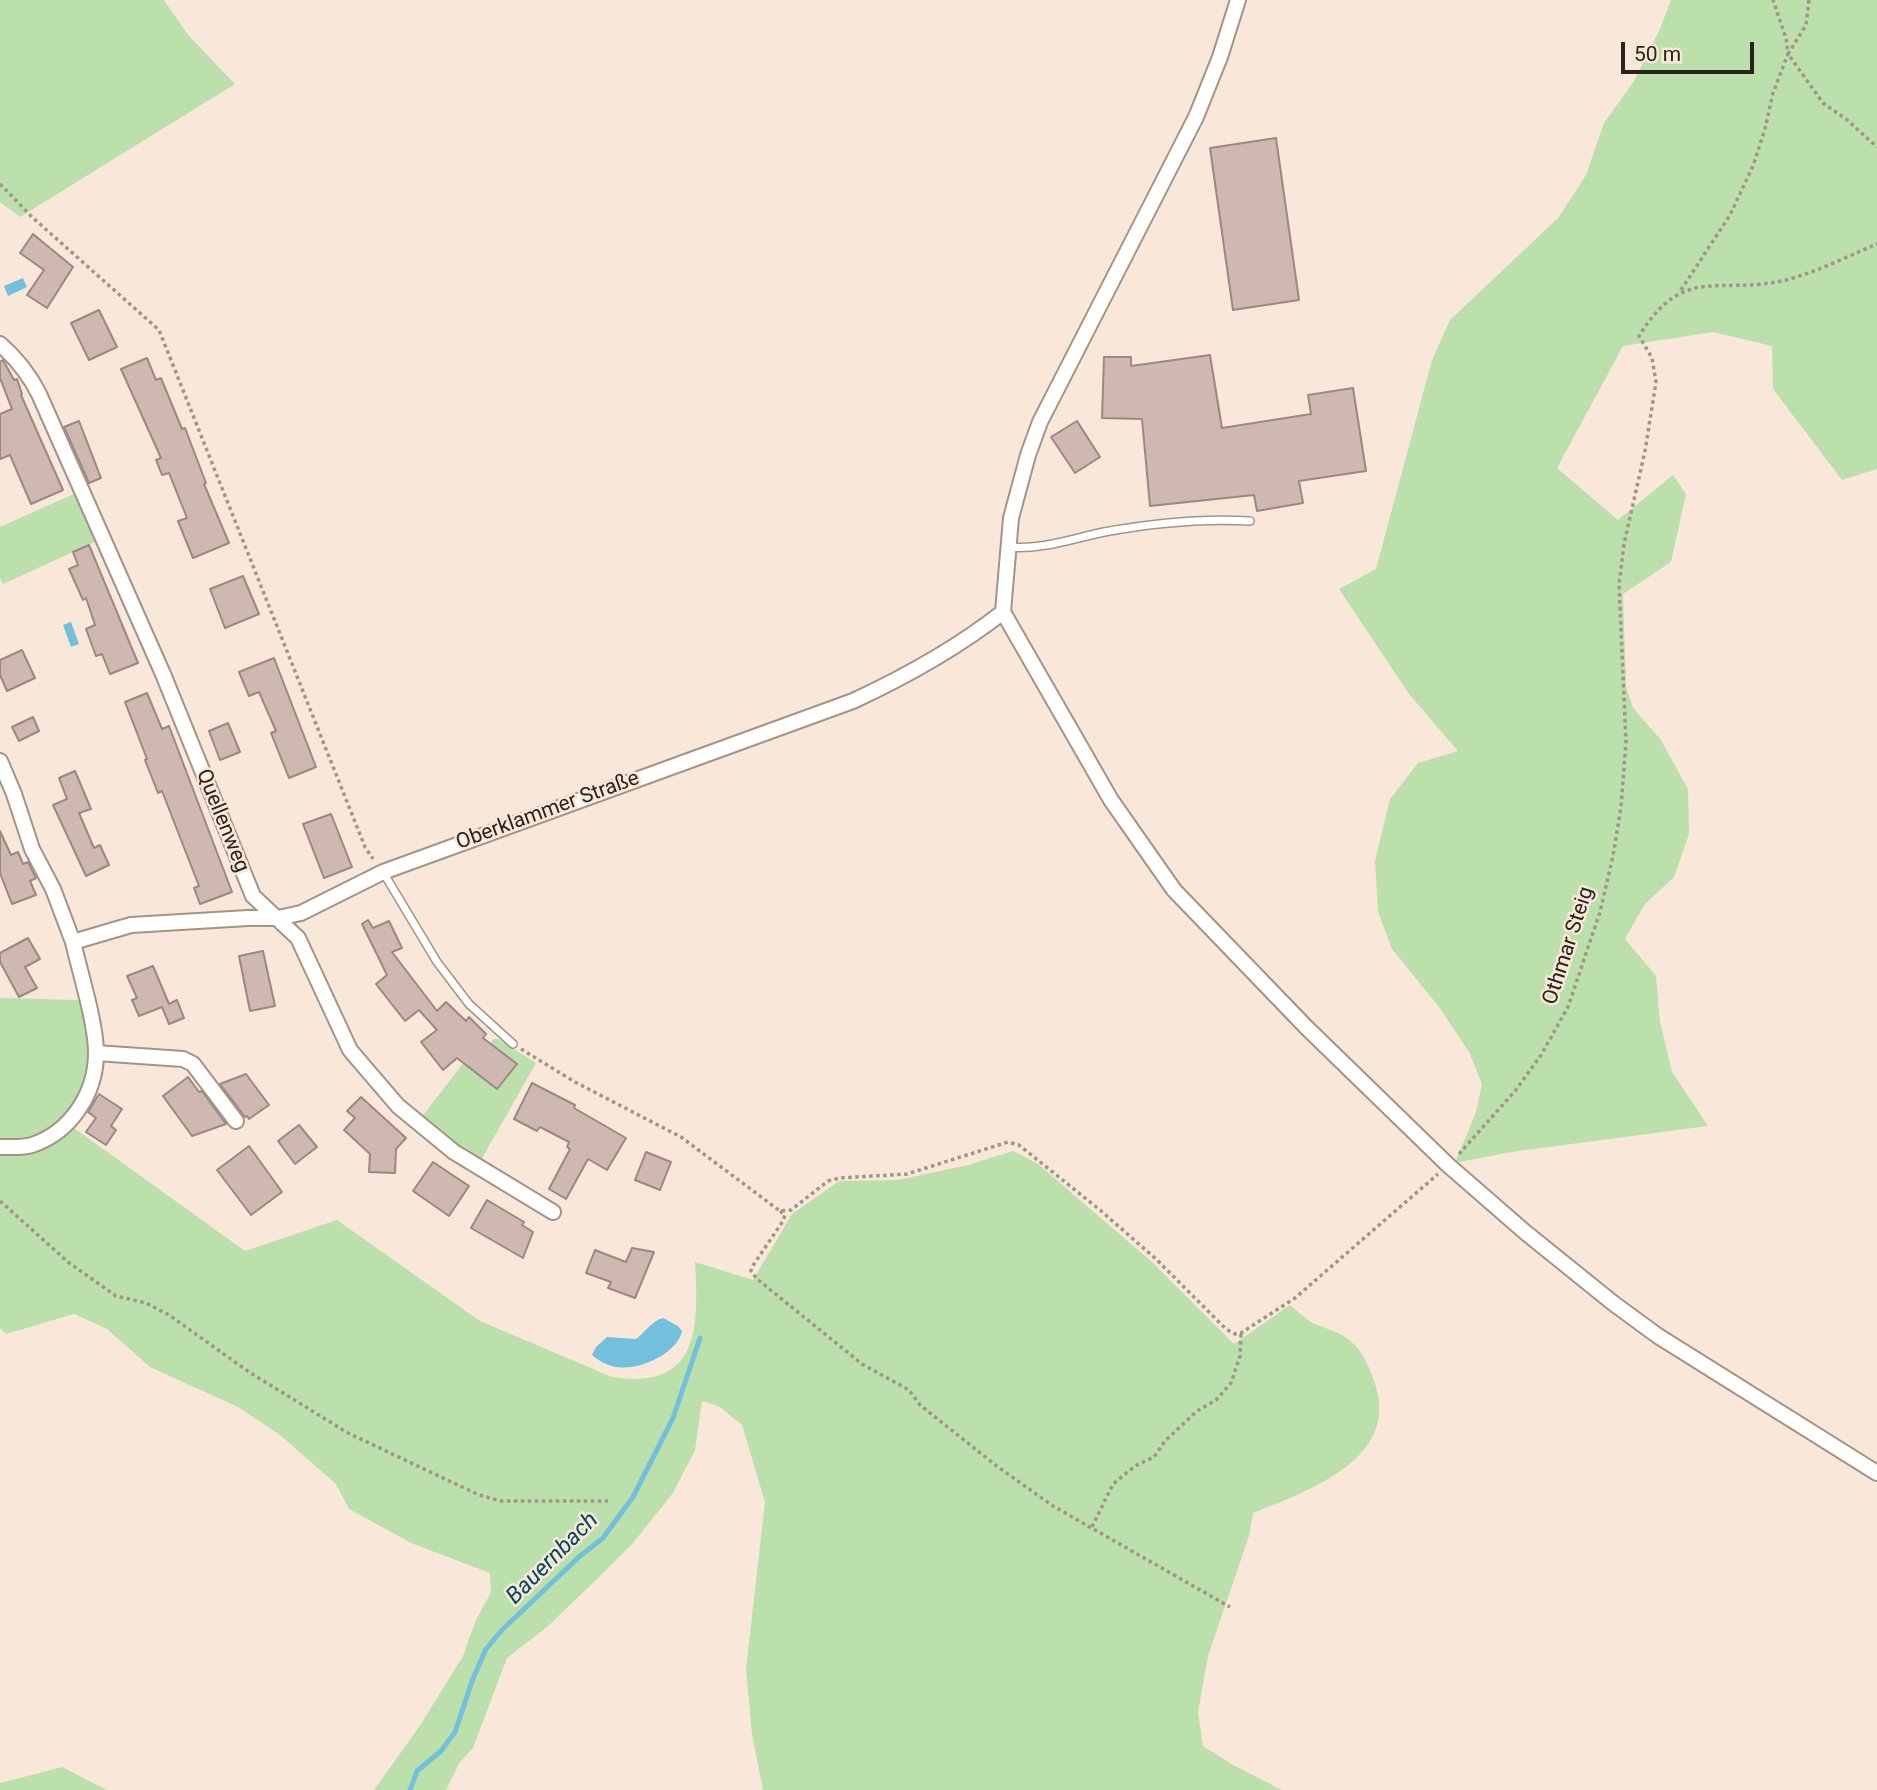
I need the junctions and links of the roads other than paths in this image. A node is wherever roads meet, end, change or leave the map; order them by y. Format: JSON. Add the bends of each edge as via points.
{"nodes":[{"id":1,"x":1238,"y":0,"type":"edge"},
{"id":2,"x":0,"y":344,"type":"edge"},
{"id":3,"x":1250,"y":521,"type":"dead end"},
{"id":4,"x":1007,"y":547,"type":"junction"},
{"id":5,"x":1003,"y":612,"type":"junction"},
{"id":6,"x":0,"y":761,"type":"edge"},
{"id":7,"x":383,"y":872,"type":"junction"},
{"id":8,"x":278,"y":918,"type":"junction"},
{"id":9,"x":73,"y":942,"type":"junction"},
{"id":10,"x":513,"y":1044,"type":"road end"},
{"id":11,"x":96,"y":1053,"type":"junction"},
{"id":12,"x":236,"y":1121,"type":"dead end"},
{"id":13,"x":0,"y":1147,"type":"edge"},
{"id":14,"x":553,"y":1212,"type":"dead end"},
{"id":15,"x":1877,"y":1473,"type":"edge"}],
"edges":[{"from":1,"to":4,"type":"street","via":[[1196,117],[1040,422],[1018,487]]},
{"from":2,"to":8,"type":"street","name":"Quellenweg","via":[[30,376],[39,394],[163,674],[253,896]]},
{"from":3,"to":4,"type":"lane","via":[[1165,522],[1032,549]]},
{"from":4,"to":5,"type":"street"},
{"from":5,"to":7,"type":"street","name":"Oberklammer Straße","via":[[948,651],[853,701]]},
{"from":5,"to":15,"type":"street","via":[[1140,844],[1174,890],[1306,1027],[1448,1165],[1613,1303]]},
{"from":6,"to":9,"type":"street"},
{"from":7,"to":8,"type":"street","name":"Oberklammer Straße","via":[[301,913]]},
{"from":7,"to":10,"type":"lane","via":[[436,962],[469,1004]]},
{"from":8,"to":9,"type":"street","name":"Oberklammer Straße","via":[[131,925]]},
{"from":8,"to":14,"type":"street","name":"Quellenweg","via":[[298,938],[350,1050],[398,1106],[454,1152]]},
{"from":9,"to":11,"type":"street"},
{"from":11,"to":12,"type":"street","via":[[183,1059],[193,1064]]},
{"from":11,"to":13,"type":"street","via":[[91,1086],[75,1115],[58,1132],[31,1145]]}]}
